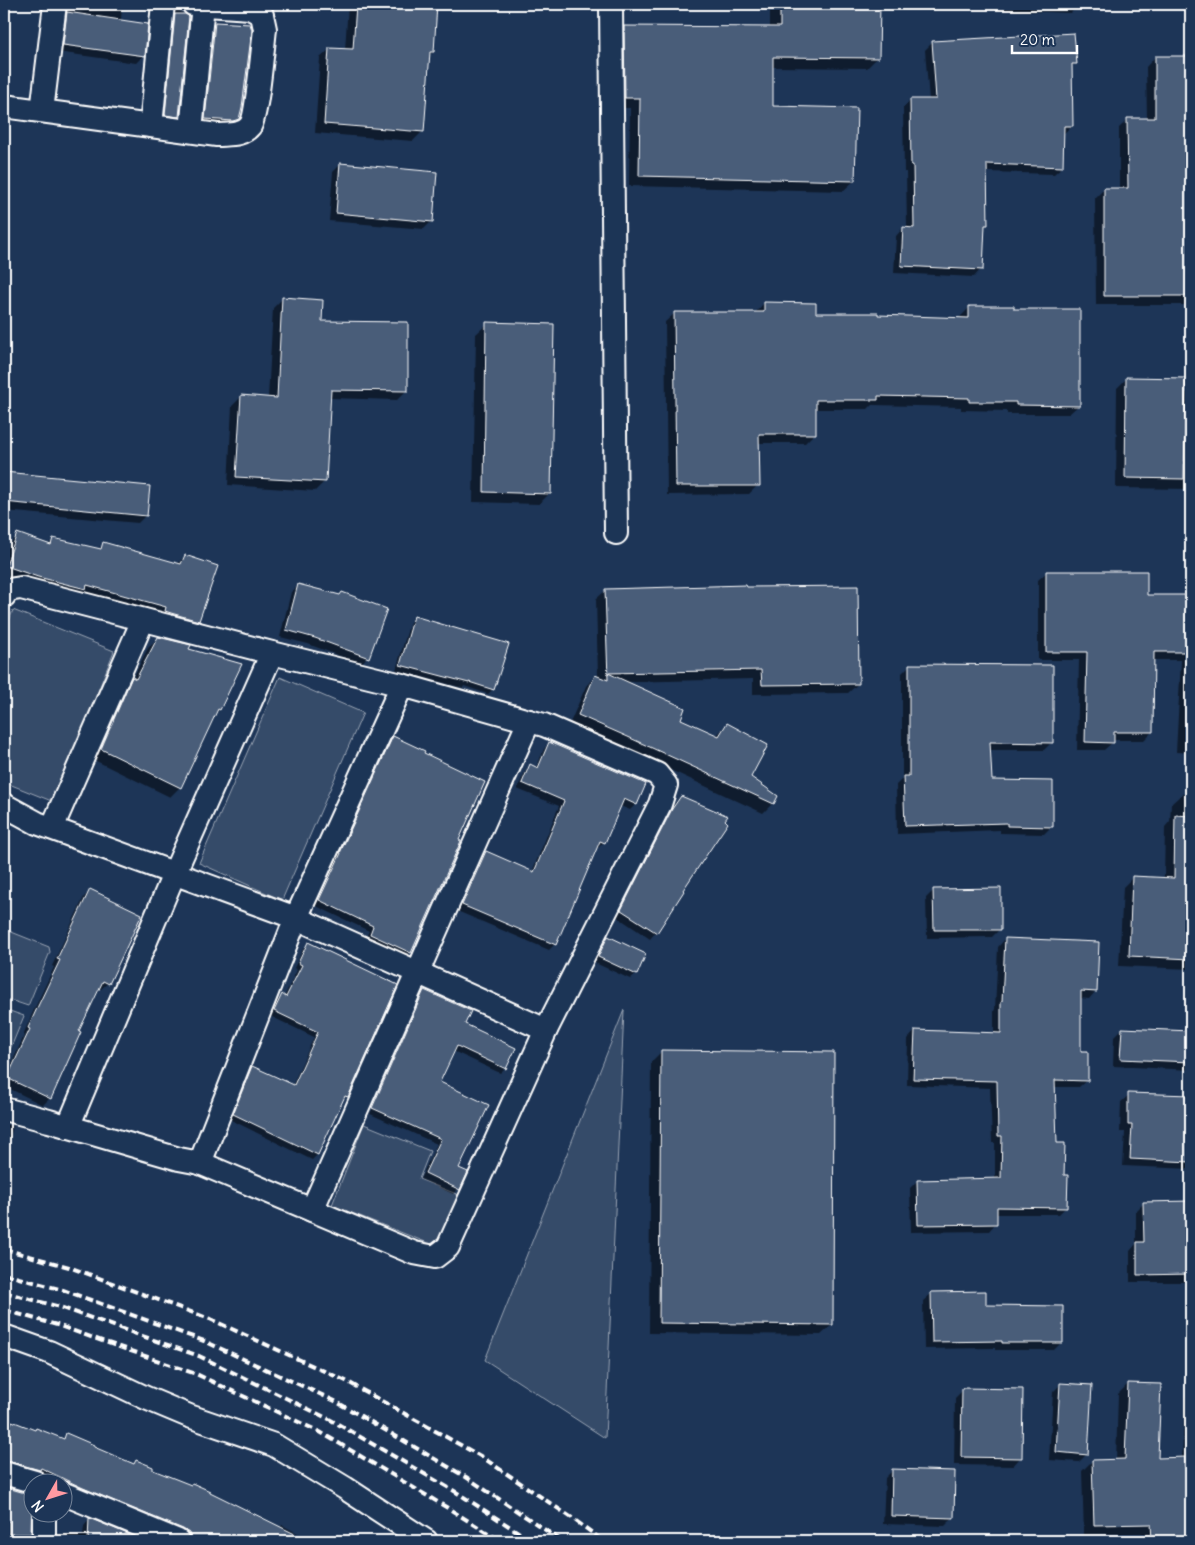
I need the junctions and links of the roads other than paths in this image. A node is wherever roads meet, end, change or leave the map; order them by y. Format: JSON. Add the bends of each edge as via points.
{"nodes":[{"id":1,"x":55,"y":4,"type":"edge"},
{"id":2,"x":163,"y":4,"type":"edge"},
{"id":3,"x":198,"y":4,"type":"edge"},
{"id":4,"x":611,"y":4,"type":"edge"},
{"id":5,"x":4,"y":106,"type":"edge"},
{"id":6,"x":42,"y":111,"type":"junction"},
{"id":7,"x":151,"y":126,"type":"junction"},
{"id":8,"x":191,"y":131,"type":"junction"},
{"id":9,"x":616,"y":533,"type":"dead end"},
{"id":10,"x":4,"y":596,"type":"edge"},
{"id":11,"x":143,"y":620,"type":"junction"},
{"id":12,"x":272,"y":653,"type":"junction"},
{"id":13,"x":402,"y":685,"type":"junction"},
{"id":14,"x":529,"y":721,"type":"junction"},
{"id":15,"x":4,"y":805,"type":"edge"},
{"id":16,"x":52,"y":828,"type":"junction"},
{"id":17,"x":174,"y":874,"type":"junction"},
{"id":18,"x":296,"y":918,"type":"junction"},
{"id":19,"x":417,"y":972,"type":"junction"},
{"id":20,"x":546,"y":1030,"type":"junction"},
{"id":21,"x":4,"y":1109,"type":"edge"},
{"id":22,"x":68,"y":1127,"type":"junction"},
{"id":23,"x":200,"y":1163,"type":"junction"},
{"id":24,"x":312,"y":1210,"type":"junction"},
{"id":25,"x":4,"y":1336,"type":"edge"},
{"id":26,"x":4,"y":1474,"type":"edge"},
{"id":27,"x":22,"y":1479,"type":"edge"},
{"id":28,"x":72,"y":1497,"type":"edge"},
{"id":29,"x":44,"y":1522,"type":"edge"},
{"id":30,"x":44,"y":1541,"type":"edge"},
{"id":31,"x":178,"y":1541,"type":"edge"},
{"id":32,"x":426,"y":1541,"type":"edge"}],
"edges":[{"from":1,"to":6,"type":"street"},
{"from":2,"to":7,"type":"street"},
{"from":3,"to":8,"type":"street"},
{"from":3,"to":8,"type":"street","via":[[250,8],[262,15],[265,29],[251,125],[240,133],[217,135]]},
{"from":4,"to":9,"type":"street"},
{"from":5,"to":6,"type":"street"},
{"from":6,"to":7,"type":"street"},
{"from":7,"to":8,"type":"street"},
{"from":10,"to":11,"type":"street","via":[[8,590],[21,588]]},
{"from":11,"to":12,"type":"street"},
{"from":11,"to":16,"type":"street"},
{"from":12,"to":13,"type":"street"},
{"from":12,"to":17,"type":"street"},
{"from":13,"to":14,"type":"street"},
{"from":13,"to":18,"type":"street"},
{"from":14,"to":19,"type":"street"},
{"from":14,"to":20,"type":"street","via":[[657,774],[666,785],[660,804]]},
{"from":15,"to":16,"type":"street"},
{"from":16,"to":17,"type":"street"},
{"from":17,"to":18,"type":"street"},
{"from":17,"to":22,"type":"street"},
{"from":18,"to":19,"type":"street"},
{"from":18,"to":23,"type":"street"},
{"from":19,"to":20,"type":"street"},
{"from":19,"to":24,"type":"street"},
{"from":20,"to":24,"type":"street","via":[[448,1247],[435,1257],[414,1253]]},
{"from":21,"to":22,"type":"street"},
{"from":22,"to":23,"type":"street"},
{"from":23,"to":24,"type":"street"},
{"from":25,"to":32,"type":"street","via":[[49,1352],[188,1416],[274,1445]]},
{"from":26,"to":27,"type":"street"},
{"from":28,"to":31,"type":"street"},
{"from":29,"to":30,"type":"street"}]}
